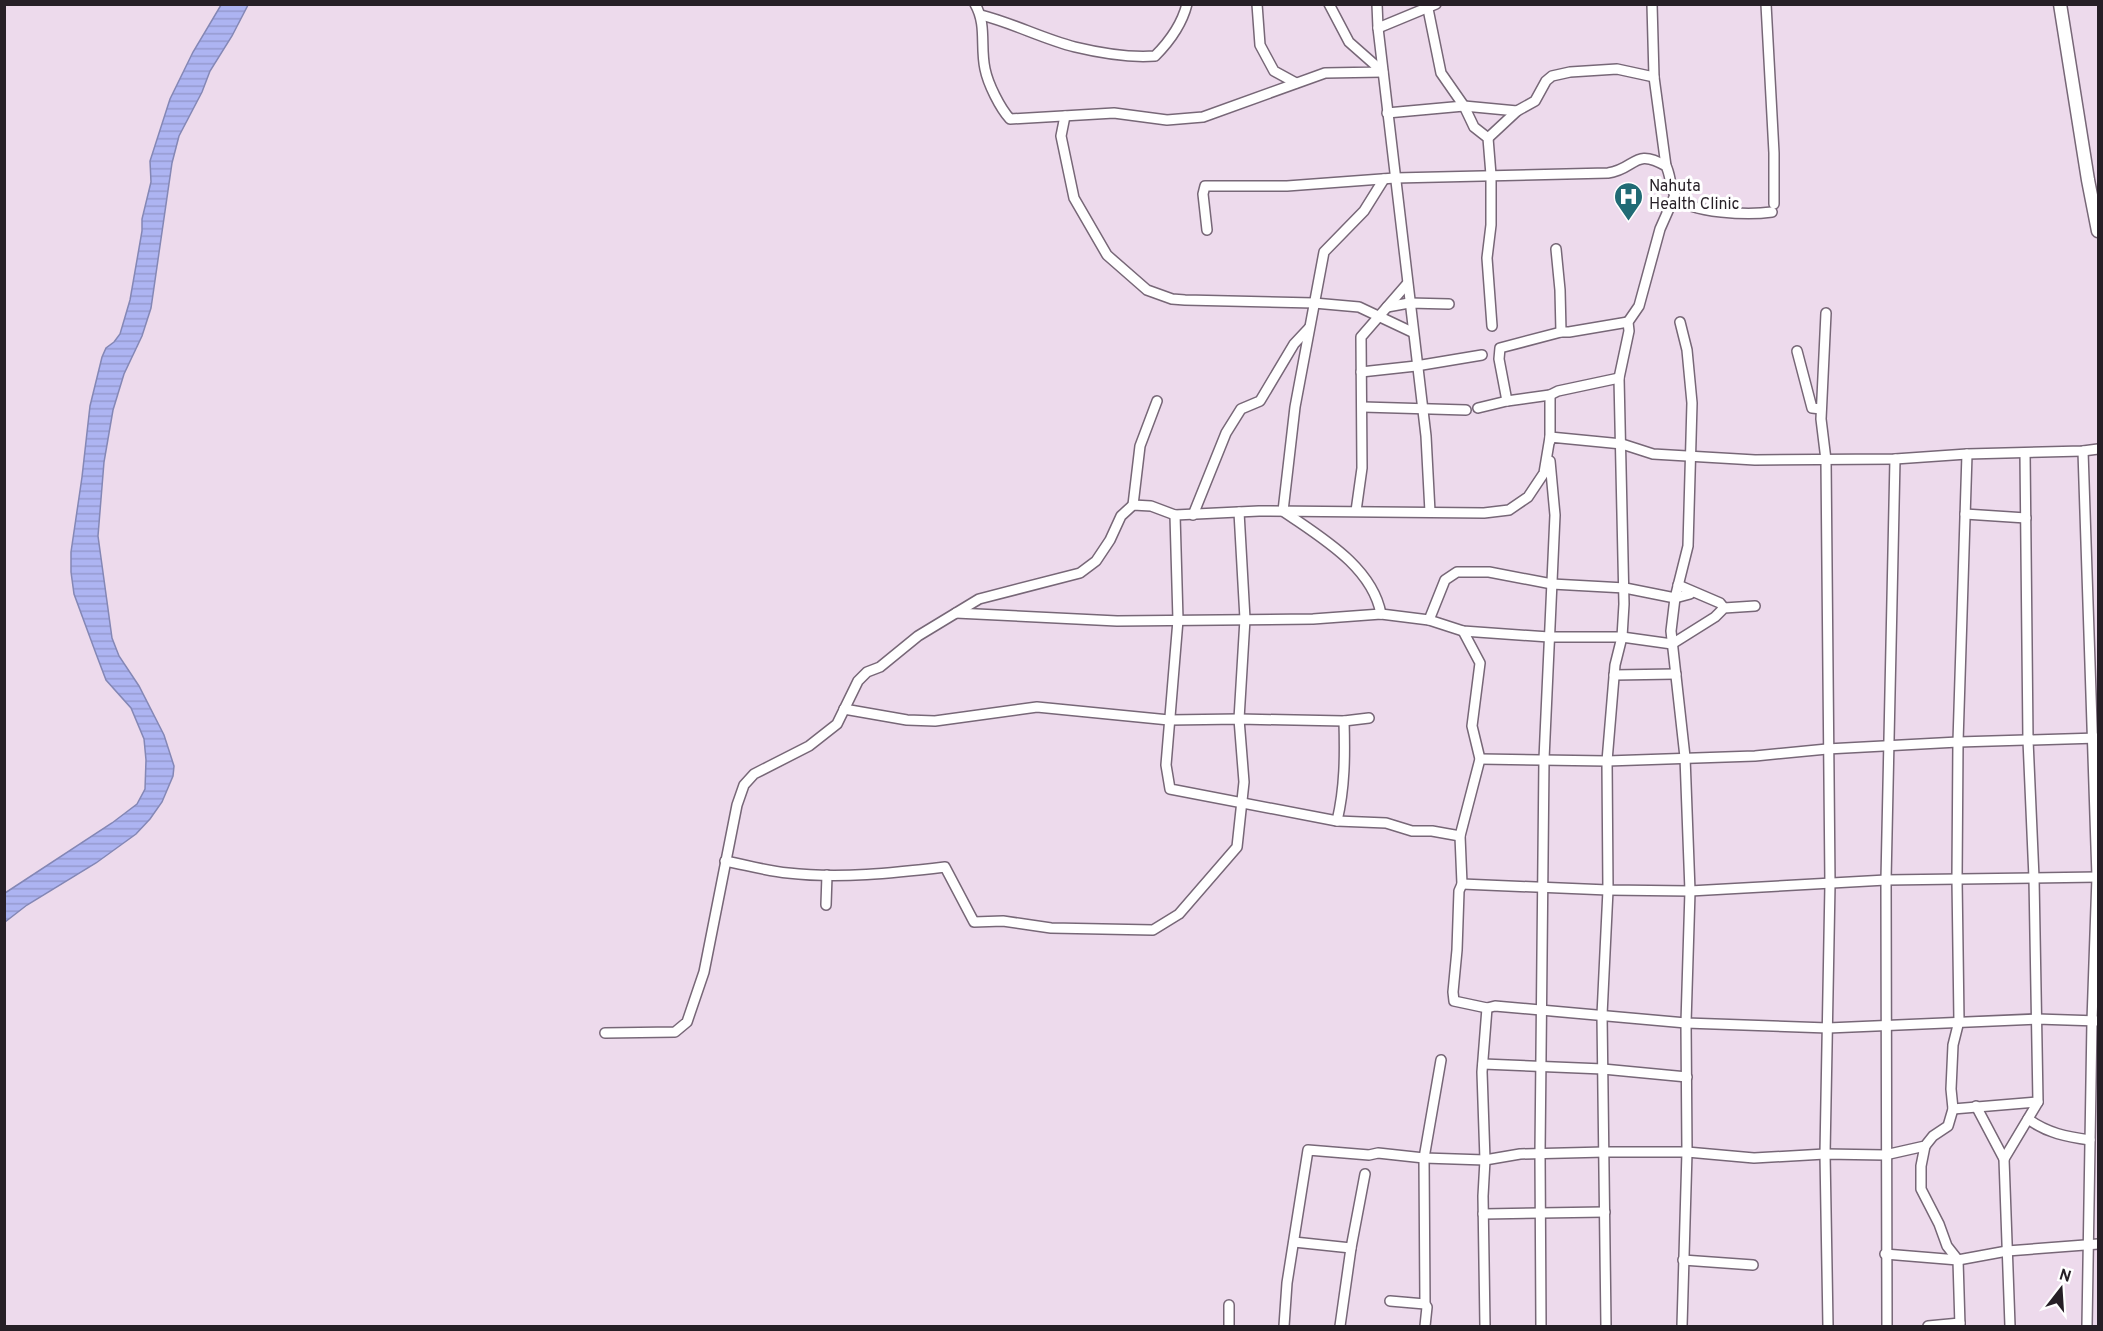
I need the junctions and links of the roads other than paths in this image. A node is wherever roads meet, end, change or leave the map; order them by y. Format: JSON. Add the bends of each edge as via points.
{"nodes":[{"id":1,"x":975,"y":4,"type":"edge"},
{"id":2,"x":1187,"y":4,"type":"edge"},
{"id":3,"x":1257,"y":4,"type":"edge"},
{"id":4,"x":1329,"y":4,"type":"edge"},
{"id":5,"x":1377,"y":4,"type":"edge"},
{"id":6,"x":1652,"y":4,"type":"edge"},
{"id":7,"x":1766,"y":4,"type":"edge"},
{"id":8,"x":2060,"y":4,"type":"edge"},
{"id":9,"x":1430,"y":6,"type":"edge"},
{"id":10,"x":981,"y":15,"type":"junction"},
{"id":11,"x":1378,"y":28,"type":"junction"},
{"id":12,"x":1383,"y":72,"type":"junction"},
{"id":13,"x":1654,"y":76,"type":"junction"},
{"id":14,"x":1296,"y":83,"type":"junction"},
{"id":15,"x":1464,"y":106,"type":"junction"},
{"id":16,"x":1517,"y":111,"type":"junction"},
{"id":17,"x":1387,"y":112,"type":"junction"},
{"id":18,"x":1065,"y":116,"type":"junction"},
{"id":19,"x":1488,"y":138,"type":"junction"},
{"id":20,"x":1666,"y":166,"type":"junction"},
{"id":21,"x":1491,"y":176,"type":"junction"},
{"id":22,"x":1395,"y":178,"type":"junction"},
{"id":23,"x":1384,"y":179,"type":"junction"},
{"id":24,"x":1674,"y":195,"type":"junction"},
{"id":25,"x":1207,"y":230,"type":"dead end"},
{"id":26,"x":2098,"y":231,"type":"edge"},
{"id":27,"x":1556,"y":249,"type":"dead end"},
{"id":28,"x":1407,"y":284,"type":"junction"},
{"id":29,"x":1314,"y":303,"type":"junction"},
{"id":30,"x":1409,"y":303,"type":"junction"},
{"id":31,"x":1449,"y":304,"type":"dead end"},
{"id":32,"x":1388,"y":307,"type":"junction"},
{"id":33,"x":1826,"y":313,"type":"dead end"},
{"id":34,"x":1379,"y":316,"type":"junction"},
{"id":35,"x":1628,"y":322,"type":"junction"},
{"id":36,"x":1680,"y":322,"type":"dead end"},
{"id":37,"x":1492,"y":326,"type":"dead end"},
{"id":38,"x":1310,"y":327,"type":"junction"},
{"id":39,"x":1412,"y":332,"type":"junction"},
{"id":40,"x":1561,"y":332,"type":"junction"},
{"id":41,"x":1797,"y":351,"type":"dead end"},
{"id":42,"x":1482,"y":355,"type":"dead end"},
{"id":43,"x":1416,"y":366,"type":"junction"},
{"id":44,"x":1361,"y":372,"type":"junction"},
{"id":45,"x":1619,"y":378,"type":"junction"},
{"id":46,"x":1550,"y":395,"type":"junction"},
{"id":47,"x":1157,"y":401,"type":"dead end"},
{"id":48,"x":1507,"y":401,"type":"junction"},
{"id":49,"x":1363,"y":407,"type":"junction"},
{"id":50,"x":1478,"y":408,"type":"dead end"},
{"id":51,"x":1821,"y":409,"type":"junction"},
{"id":52,"x":1421,"y":410,"type":"junction"},
{"id":53,"x":1466,"y":410,"type":"dead end"},
{"id":54,"x":1550,"y":437,"type":"junction"},
{"id":55,"x":1622,"y":444,"type":"junction"},
{"id":56,"x":2098,"y":448,"type":"edge"},
{"id":57,"x":2083,"y":451,"type":"junction"},
{"id":58,"x":2025,"y":453,"type":"junction"},
{"id":59,"x":1967,"y":454,"type":"junction"},
{"id":60,"x":1691,"y":457,"type":"junction"},
{"id":61,"x":1895,"y":459,"type":"junction"},
{"id":62,"x":1826,"y":460,"type":"junction"},
{"id":63,"x":1133,"y":505,"type":"junction"},
{"id":64,"x":1283,"y":511,"type":"junction"},
{"id":65,"x":1356,"y":511,"type":"junction"},
{"id":66,"x":1239,"y":512,"type":"junction"},
{"id":67,"x":1430,"y":512,"type":"junction"},
{"id":68,"x":1965,"y":514,"type":"junction"},
{"id":69,"x":1175,"y":515,"type":"junction"},
{"id":70,"x":1193,"y":515,"type":"junction"},
{"id":71,"x":2026,"y":518,"type":"junction"},
{"id":72,"x":1552,"y":584,"type":"junction"},
{"id":73,"x":1678,"y":585,"type":"junction"},
{"id":74,"x":1624,"y":588,"type":"junction"},
{"id":75,"x":1690,"y":594,"type":"dead end"},
{"id":76,"x":1675,"y":598,"type":"junction"},
{"id":77,"x":1755,"y":606,"type":"dead end"},
{"id":78,"x":1724,"y":608,"type":"junction"},
{"id":79,"x":957,"y":613,"type":"junction"},
{"id":80,"x":1381,"y":614,"type":"junction"},
{"id":81,"x":1245,"y":619,"type":"junction"},
{"id":82,"x":1178,"y":620,"type":"junction"},
{"id":83,"x":1429,"y":620,"type":"junction"},
{"id":84,"x":1463,"y":631,"type":"junction"},
{"id":85,"x":1549,"y":637,"type":"junction"},
{"id":86,"x":1622,"y":637,"type":"junction"},
{"id":87,"x":1672,"y":644,"type":"junction"},
{"id":88,"x":1676,"y":674,"type":"junction"},
{"id":89,"x":1614,"y":675,"type":"junction"},
{"id":90,"x":844,"y":709,"type":"junction"},
{"id":91,"x":1239,"y":718,"type":"junction"},
{"id":92,"x":1369,"y":718,"type":"dead end"},
{"id":93,"x":1170,"y":720,"type":"junction"},
{"id":94,"x":1344,"y":721,"type":"junction"},
{"id":95,"x":2096,"y":738,"type":"edge"},
{"id":96,"x":2028,"y":740,"type":"junction"},
{"id":97,"x":1958,"y":742,"type":"junction"},
{"id":98,"x":1890,"y":747,"type":"junction"},
{"id":99,"x":1827,"y":749,"type":"junction"},
{"id":100,"x":1685,"y":757,"type":"junction"},
{"id":101,"x":1480,"y":759,"type":"junction"},
{"id":102,"x":1544,"y":759,"type":"junction"},
{"id":103,"x":1607,"y":761,"type":"junction"},
{"id":104,"x":1242,"y":804,"type":"junction"},
{"id":105,"x":1337,"y":821,"type":"junction"},
{"id":106,"x":1460,"y":836,"type":"junction"},
{"id":107,"x":725,"y":861,"type":"junction"},
{"id":108,"x":827,"y":874,"type":"junction"},
{"id":109,"x":2098,"y":877,"type":"edge"},
{"id":110,"x":2034,"y":878,"type":"junction"},
{"id":111,"x":1957,"y":879,"type":"junction"},
{"id":112,"x":1886,"y":880,"type":"junction"},
{"id":113,"x":1462,"y":884,"type":"junction"},
{"id":114,"x":1830,"y":884,"type":"junction"},
{"id":115,"x":1544,"y":888,"type":"junction"},
{"id":116,"x":1608,"y":890,"type":"junction"},
{"id":117,"x":1690,"y":891,"type":"junction"},
{"id":118,"x":826,"y":905,"type":"dead end"},
{"id":119,"x":1487,"y":1008,"type":"junction"},
{"id":120,"x":1541,"y":1011,"type":"junction"},
{"id":121,"x":1602,"y":1015,"type":"junction"},
{"id":122,"x":2037,"y":1019,"type":"junction"},
{"id":123,"x":2095,"y":1021,"type":"edge"},
{"id":124,"x":1959,"y":1022,"type":"junction"},
{"id":125,"x":1686,"y":1023,"type":"junction"},
{"id":126,"x":1886,"y":1027,"type":"junction"},
{"id":127,"x":1828,"y":1028,"type":"junction"},
{"id":128,"x":604,"y":1033,"type":"dead end"},
{"id":129,"x":1441,"y":1060,"type":"dead end"},
{"id":130,"x":1484,"y":1064,"type":"junction"},
{"id":131,"x":1541,"y":1065,"type":"junction"},
{"id":132,"x":1603,"y":1069,"type":"junction"},
{"id":133,"x":1687,"y":1077,"type":"junction"},
{"id":134,"x":2038,"y":1102,"type":"junction"},
{"id":135,"x":1976,"y":1106,"type":"junction"},
{"id":136,"x":1953,"y":1109,"type":"junction"},
{"id":137,"x":2028,"y":1119,"type":"junction"},
{"id":138,"x":2090,"y":1140,"type":"junction"},
{"id":139,"x":1925,"y":1146,"type":"junction"},
{"id":140,"x":1605,"y":1152,"type":"junction"},
{"id":141,"x":1687,"y":1152,"type":"junction"},
{"id":142,"x":1540,"y":1153,"type":"junction"},
{"id":143,"x":1825,"y":1154,"type":"junction"},
{"id":144,"x":1885,"y":1155,"type":"junction"},
{"id":145,"x":1424,"y":1158,"type":"junction"},
{"id":146,"x":2004,"y":1159,"type":"junction"},
{"id":147,"x":1485,"y":1160,"type":"junction"},
{"id":148,"x":1365,"y":1174,"type":"dead end"},
{"id":149,"x":1605,"y":1212,"type":"junction"},
{"id":150,"x":1541,"y":1213,"type":"junction"},
{"id":151,"x":1483,"y":1214,"type":"junction"},
{"id":152,"x":1294,"y":1242,"type":"junction"},
{"id":153,"x":2088,"y":1244,"type":"junction"},
{"id":154,"x":2098,"y":1244,"type":"edge"},
{"id":155,"x":1351,"y":1248,"type":"junction"},
{"id":156,"x":2007,"y":1251,"type":"junction"},
{"id":157,"x":1886,"y":1254,"type":"junction"},
{"id":158,"x":1683,"y":1260,"type":"junction"},
{"id":159,"x":1958,"y":1260,"type":"junction"},
{"id":160,"x":1753,"y":1265,"type":"dead end"},
{"id":161,"x":1390,"y":1301,"type":"dead end"},
{"id":162,"x":1425,"y":1304,"type":"junction"},
{"id":163,"x":1229,"y":1305,"type":"dead end"},
{"id":164,"x":1960,"y":1325,"type":"edge"},
{"id":165,"x":1229,"y":1326,"type":"edge"},
{"id":166,"x":1284,"y":1326,"type":"edge"},
{"id":167,"x":1340,"y":1326,"type":"edge"},
{"id":168,"x":1425,"y":1326,"type":"edge"},
{"id":169,"x":1485,"y":1326,"type":"edge"},
{"id":170,"x":1541,"y":1326,"type":"edge"},
{"id":171,"x":1606,"y":1326,"type":"edge"},
{"id":172,"x":1682,"y":1326,"type":"edge"},
{"id":173,"x":1828,"y":1326,"type":"edge"},
{"id":174,"x":1887,"y":1326,"type":"edge"},
{"id":175,"x":1928,"y":1326,"type":"edge"},
{"id":176,"x":2010,"y":1326,"type":"edge"},
{"id":177,"x":2087,"y":1326,"type":"edge"}],
"edges":[{"from":1,"to":10,"type":"street"},
{"from":2,"to":10,"type":"street","via":[[1184,17],[1166,46],[1155,56],[1143,57],[1075,47]]},
{"from":3,"to":14,"type":"street","via":[[1260,45],[1274,71]]},
{"from":4,"to":12,"type":"street","via":[[1349,42]]},
{"from":5,"to":11,"type":"street"},
{"from":6,"to":13,"type":"street"},
{"from":7,"to":24,"type":"street","via":[[1773,208],[1748,214],[1696,208]]},
{"from":8,"to":26,"type":"main road"},
{"from":9,"to":11,"type":"street"},
{"from":9,"to":15,"type":"street","via":[[1441,73]]},
{"from":10,"to":18,"type":"street","via":[[985,69],[1002,110],[1010,119]]},
{"from":11,"to":12,"type":"street"},
{"from":12,"to":14,"type":"street","via":[[1325,73]]},
{"from":12,"to":17,"type":"street"},
{"from":13,"to":16,"type":"street","via":[[1617,69],[1552,76],[1535,101]]},
{"from":13,"to":20,"type":"street"},
{"from":14,"to":18,"type":"street","via":[[1203,117],[1167,120],[1114,113]]},
{"from":15,"to":16,"type":"street"},
{"from":15,"to":17,"type":"street"},
{"from":15,"to":19,"type":"street","via":[[1474,127]]},
{"from":16,"to":19,"type":"street"},
{"from":17,"to":22,"type":"street"},
{"from":18,"to":29,"type":"street","via":[[1061,136],[1074,198],[1107,255],[1147,290],[1179,299]]},
{"from":19,"to":21,"type":"street"},
{"from":20,"to":21,"type":"street","via":[[1652,158],[1639,159],[1608,173]]},
{"from":20,"to":24,"type":"street"},
{"from":21,"to":22,"type":"street"},
{"from":21,"to":37,"type":"street","via":[[1487,258]]},
{"from":22,"to":23,"type":"street"},
{"from":22,"to":28,"type":"street"},
{"from":23,"to":25,"type":"street","via":[[1287,186],[1205,186]]},
{"from":23,"to":29,"type":"street","via":[[1364,211],[1324,252]]},
{"from":24,"to":35,"type":"street","via":[[1660,229],[1639,306]]},
{"from":27,"to":40,"type":"street"},
{"from":28,"to":30,"type":"street"},
{"from":28,"to":32,"type":"street"},
{"from":29,"to":34,"type":"street","via":[[1359,307]]},
{"from":29,"to":38,"type":"street"},
{"from":30,"to":31,"type":"street"},
{"from":30,"to":32,"type":"street"},
{"from":30,"to":39,"type":"street"},
{"from":32,"to":34,"type":"street"},
{"from":33,"to":51,"type":"street"},
{"from":34,"to":39,"type":"street"},
{"from":34,"to":44,"type":"street","via":[[1362,337]]},
{"from":35,"to":40,"type":"street"},
{"from":35,"to":45,"type":"street"},
{"from":36,"to":60,"type":"street","via":[[1692,403]]},
{"from":38,"to":64,"type":"street","via":[[1295,407]]},
{"from":38,"to":70,"type":"street","via":[[1294,344],[1260,401],[1241,409],[1226,433]]},
{"from":39,"to":43,"type":"street"},
{"from":40,"to":48,"type":"street","via":[[1500,348]]},
{"from":41,"to":51,"type":"street","via":[[1812,408]]},
{"from":42,"to":43,"type":"street"},
{"from":43,"to":44,"type":"street"},
{"from":43,"to":52,"type":"street"},
{"from":44,"to":49,"type":"street"},
{"from":45,"to":46,"type":"street"},
{"from":45,"to":55,"type":"street"},
{"from":46,"to":48,"type":"street"},
{"from":46,"to":54,"type":"street"},
{"from":47,"to":63,"type":"street","via":[[1140,446]]},
{"from":48,"to":50,"type":"street"},
{"from":49,"to":52,"type":"street"},
{"from":49,"to":65,"type":"street","via":[[1362,468]]},
{"from":51,"to":62,"type":"street"},
{"from":52,"to":53,"type":"street"},
{"from":52,"to":67,"type":"street"},
{"from":54,"to":55,"type":"street"},
{"from":54,"to":67,"type":"street","via":[[1544,473],[1528,497],[1509,510]]},
{"from":54,"to":72,"type":"street","via":[[1555,515]]},
{"from":55,"to":60,"type":"street","via":[[1653,454]]},
{"from":55,"to":74,"type":"street"},
{"from":56,"to":57,"type":"street"},
{"from":57,"to":58,"type":"street"},
{"from":57,"to":95,"type":"street"},
{"from":58,"to":59,"type":"street"},
{"from":58,"to":71,"type":"street"},
{"from":59,"to":61,"type":"street"},
{"from":59,"to":68,"type":"street"},
{"from":60,"to":62,"type":"street"},
{"from":60,"to":73,"type":"street","via":[[1688,546]]},
{"from":61,"to":62,"type":"street"},
{"from":61,"to":98,"type":"street"},
{"from":62,"to":99,"type":"street"},
{"from":63,"to":69,"type":"street","via":[[1151,506]]},
{"from":63,"to":79,"type":"street","via":[[1122,516],[1096,561],[1080,573],[979,599]]},
{"from":64,"to":65,"type":"street"},
{"from":64,"to":66,"type":"street"},
{"from":64,"to":80,"type":"street","via":[[1338,550],[1378,600]]},
{"from":65,"to":67,"type":"street"},
{"from":66,"to":70,"type":"street"},
{"from":66,"to":81,"type":"street"},
{"from":68,"to":71,"type":"street"},
{"from":68,"to":97,"type":"street"},
{"from":69,"to":70,"type":"street"},
{"from":69,"to":82,"type":"street"},
{"from":71,"to":96,"type":"street"},
{"from":72,"to":74,"type":"street"},
{"from":72,"to":83,"type":"street","via":[[1489,572],[1457,572],[1445,580]]},
{"from":72,"to":85,"type":"street"},
{"from":73,"to":76,"type":"street"},
{"from":73,"to":78,"type":"street"},
{"from":74,"to":76,"type":"street"},
{"from":74,"to":86,"type":"street"},
{"from":75,"to":76,"type":"street"},
{"from":76,"to":87,"type":"street"},
{"from":77,"to":78,"type":"street"},
{"from":78,"to":87,"type":"street"},
{"from":79,"to":82,"type":"street"},
{"from":79,"to":90,"type":"street","via":[[867,672]]},
{"from":80,"to":81,"type":"street"},
{"from":80,"to":83,"type":"street"},
{"from":81,"to":82,"type":"street"},
{"from":81,"to":91,"type":"street"},
{"from":82,"to":93,"type":"street"},
{"from":83,"to":84,"type":"street"},
{"from":84,"to":85,"type":"street"},
{"from":84,"to":101,"type":"street","via":[[1480,663],[1472,726]]},
{"from":85,"to":86,"type":"street"},
{"from":85,"to":102,"type":"street"},
{"from":86,"to":87,"type":"street"},
{"from":86,"to":89,"type":"street"},
{"from":87,"to":88,"type":"street"},
{"from":88,"to":89,"type":"street"},
{"from":88,"to":100,"type":"street"},
{"from":89,"to":103,"type":"street"},
{"from":90,"to":93,"type":"street","via":[[935,722],[1037,707]]},
{"from":90,"to":107,"type":"street","via":[[837,724],[809,746],[754,774],[744,785]]},
{"from":91,"to":93,"type":"street"},
{"from":91,"to":94,"type":"street"},
{"from":91,"to":104,"type":"street"},
{"from":92,"to":94,"type":"street"},
{"from":93,"to":104,"type":"street","via":[[1166,765],[1170,789]]},
{"from":94,"to":105,"type":"street","via":[[1343,797]]},
{"from":95,"to":96,"type":"street"},
{"from":95,"to":109,"type":"street"},
{"from":96,"to":97,"type":"street"},
{"from":96,"to":110,"type":"street"},
{"from":97,"to":98,"type":"street"},
{"from":97,"to":111,"type":"street"},
{"from":98,"to":99,"type":"street"},
{"from":98,"to":112,"type":"street"},
{"from":99,"to":100,"type":"street"},
{"from":99,"to":114,"type":"street"},
{"from":100,"to":103,"type":"street"},
{"from":100,"to":117,"type":"street"},
{"from":101,"to":102,"type":"street"},
{"from":101,"to":106,"type":"street"},
{"from":102,"to":103,"type":"street"},
{"from":102,"to":115,"type":"street"},
{"from":103,"to":116,"type":"street"},
{"from":104,"to":105,"type":"street"},
{"from":104,"to":108,"type":"street","via":[[1237,847],[1179,914],[1153,930],[974,922],[945,867]]},
{"from":105,"to":106,"type":"street","via":[[1386,823],[1412,831]]},
{"from":106,"to":113,"type":"street"},
{"from":107,"to":108,"type":"street","via":[[788,873]]},
{"from":107,"to":128,"type":"street","via":[[704,972],[687,1022],[675,1032]]},
{"from":108,"to":118,"type":"street"},
{"from":109,"to":110,"type":"street"},
{"from":109,"to":123,"type":"street"},
{"from":110,"to":111,"type":"street"},
{"from":110,"to":122,"type":"street"},
{"from":111,"to":112,"type":"street"},
{"from":111,"to":124,"type":"street"},
{"from":112,"to":114,"type":"street"},
{"from":112,"to":126,"type":"street"},
{"from":113,"to":115,"type":"street"},
{"from":113,"to":119,"type":"street","via":[[1454,1001]]},
{"from":114,"to":117,"type":"street"},
{"from":114,"to":127,"type":"street"},
{"from":115,"to":116,"type":"street"},
{"from":115,"to":120,"type":"street"},
{"from":116,"to":117,"type":"street"},
{"from":116,"to":121,"type":"street"},
{"from":117,"to":125,"type":"street"},
{"from":119,"to":120,"type":"street"},
{"from":119,"to":130,"type":"street"},
{"from":120,"to":121,"type":"street"},
{"from":120,"to":131,"type":"street"},
{"from":121,"to":125,"type":"street"},
{"from":121,"to":132,"type":"street"},
{"from":122,"to":123,"type":"street"},
{"from":122,"to":124,"type":"street"},
{"from":122,"to":134,"type":"street"},
{"from":123,"to":138,"type":"street"},
{"from":124,"to":126,"type":"street"},
{"from":124,"to":136,"type":"street","via":[[1953,1045]]},
{"from":125,"to":127,"type":"street"},
{"from":125,"to":133,"type":"street"},
{"from":126,"to":127,"type":"street"},
{"from":126,"to":144,"type":"street"},
{"from":127,"to":143,"type":"street"},
{"from":129,"to":145,"type":"street"},
{"from":130,"to":131,"type":"street"},
{"from":130,"to":147,"type":"street"},
{"from":131,"to":132,"type":"street"},
{"from":131,"to":142,"type":"street"},
{"from":132,"to":133,"type":"street"},
{"from":132,"to":140,"type":"street"},
{"from":133,"to":141,"type":"street"},
{"from":134,"to":135,"type":"street"},
{"from":134,"to":137,"type":"street"},
{"from":135,"to":136,"type":"street"},
{"from":135,"to":146,"type":"street"},
{"from":136,"to":139,"type":"street","via":[[1948,1126]]},
{"from":137,"to":138,"type":"street","via":[[2052,1133]]},
{"from":137,"to":146,"type":"street"},
{"from":138,"to":153,"type":"street"},
{"from":139,"to":144,"type":"street"},
{"from":139,"to":159,"type":"street","via":[[1921,1189],[1947,1246]]},
{"from":140,"to":141,"type":"street"},
{"from":140,"to":142,"type":"street"},
{"from":140,"to":149,"type":"street"},
{"from":141,"to":143,"type":"street","via":[[1754,1158]]},
{"from":141,"to":158,"type":"street"},
{"from":142,"to":147,"type":"street"},
{"from":142,"to":150,"type":"street"},
{"from":143,"to":144,"type":"street"},
{"from":143,"to":173,"type":"street"},
{"from":144,"to":157,"type":"street"},
{"from":145,"to":147,"type":"street"},
{"from":145,"to":152,"type":"street","via":[[1308,1150]]},
{"from":145,"to":162,"type":"street"},
{"from":146,"to":156,"type":"street"},
{"from":147,"to":151,"type":"street"},
{"from":148,"to":155,"type":"street"},
{"from":149,"to":150,"type":"street"},
{"from":149,"to":171,"type":"street"},
{"from":150,"to":151,"type":"street"},
{"from":150,"to":170,"type":"street"},
{"from":151,"to":169,"type":"street"},
{"from":152,"to":155,"type":"street"},
{"from":152,"to":166,"type":"street"},
{"from":153,"to":154,"type":"street"},
{"from":153,"to":156,"type":"street"},
{"from":153,"to":177,"type":"street"},
{"from":155,"to":167,"type":"street"},
{"from":156,"to":159,"type":"street"},
{"from":156,"to":176,"type":"street"},
{"from":157,"to":159,"type":"street"},
{"from":157,"to":174,"type":"street"},
{"from":158,"to":160,"type":"street"},
{"from":158,"to":172,"type":"street"},
{"from":159,"to":164,"type":"street"},
{"from":161,"to":162,"type":"street"},
{"from":162,"to":168,"type":"street"},
{"from":163,"to":165,"type":"street"},
{"from":164,"to":175,"type":"street"}]}
